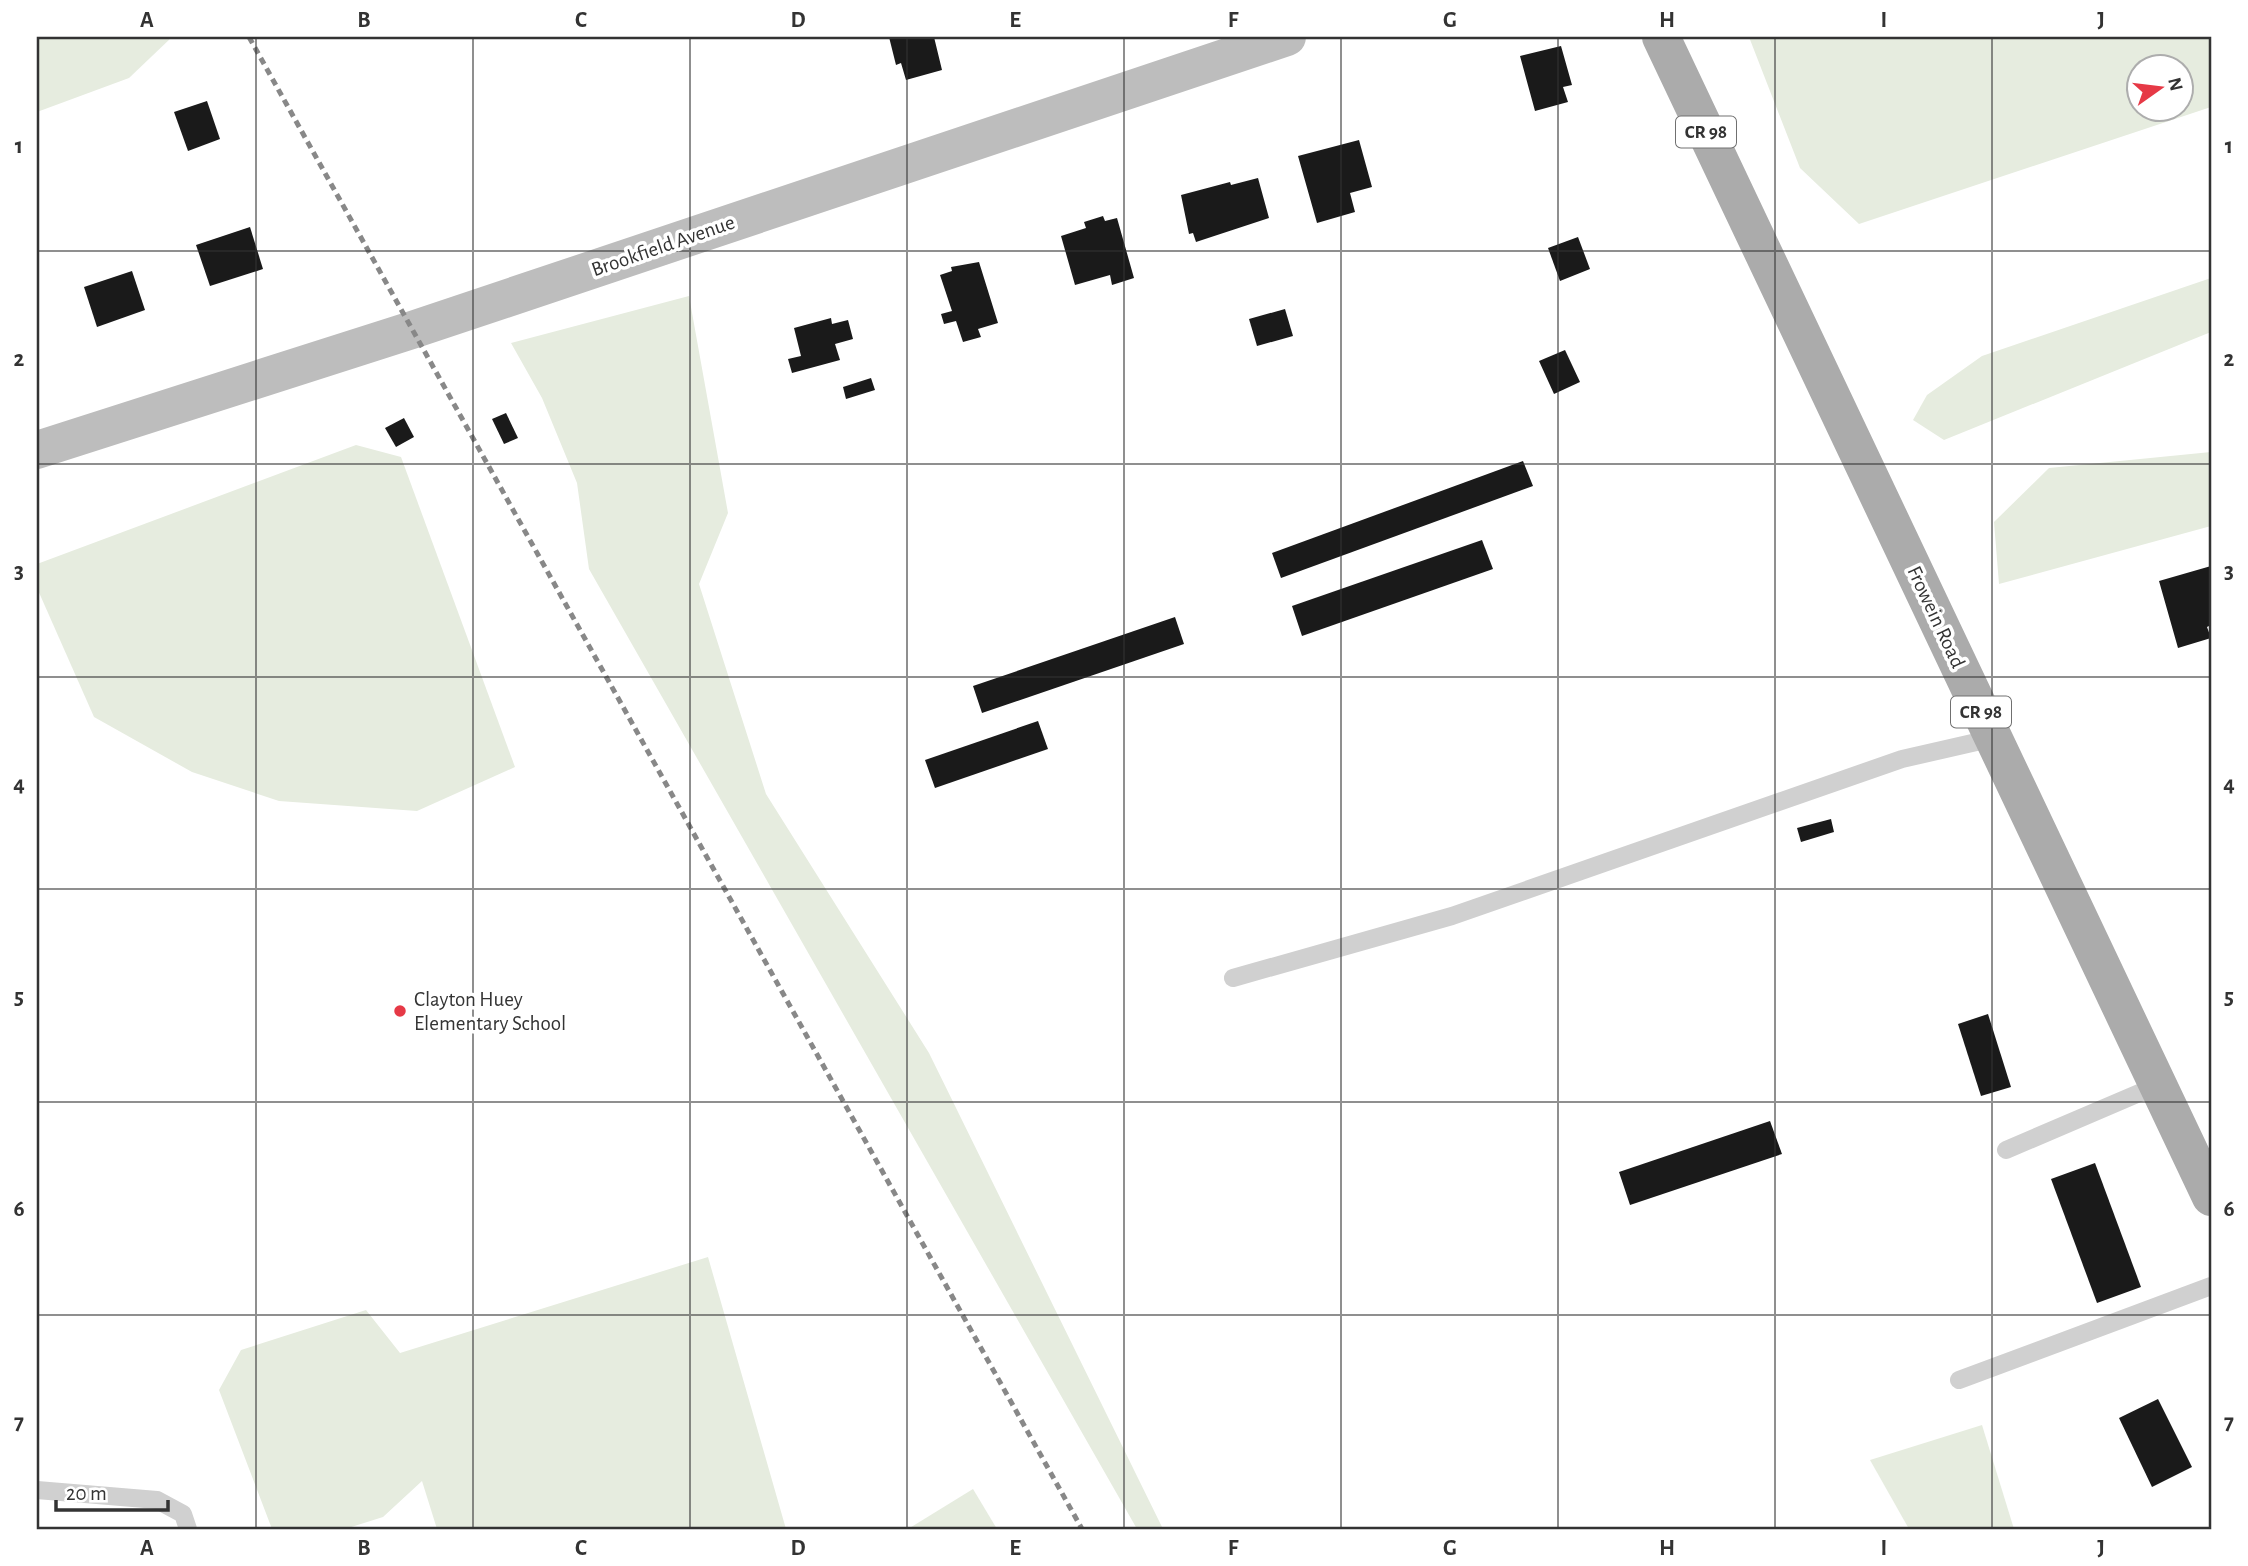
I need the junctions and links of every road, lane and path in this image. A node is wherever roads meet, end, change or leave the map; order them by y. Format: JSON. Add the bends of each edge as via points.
{"nodes":[{"id":1,"x":1287,"y":37,"type":"edge"},
{"id":2,"x":1661,"y":37,"type":"edge"},
{"id":3,"x":37,"y":450,"type":"edge"},
{"id":4,"x":1994,"y":738,"type":"junction"},
{"id":5,"x":1233,"y":978,"type":"dead end"},
{"id":6,"x":2158,"y":1085,"type":"junction"},
{"id":7,"x":2006,"y":1150,"type":"dead end"},
{"id":8,"x":2211,"y":1196,"type":"edge"},
{"id":9,"x":2211,"y":1286,"type":"edge"},
{"id":10,"x":1959,"y":1380,"type":"dead end"},
{"id":11,"x":37,"y":1490,"type":"edge"},
{"id":12,"x":188,"y":1529,"type":"edge"}],
"edges":[{"from":1,"to":3,"type":"main road","name":"Brookfield Avenue","via":[[412,330]]},
{"from":2,"to":4,"type":"main road","name":"Frowein Road","number":"CR 98"},
{"from":4,"to":5,"type":"lane","via":[[1902,759],[1452,916]]},
{"from":4,"to":6,"type":"main road","name":"Frowein Road","number":"CR 98"},
{"from":6,"to":7,"type":"lane"},
{"from":6,"to":8,"type":"main road","name":"Frowein Road","number":"CR 98"},
{"from":9,"to":10,"type":"lane"},
{"from":11,"to":12,"type":"lane","via":[[157,1500],[183,1514]]}]}
